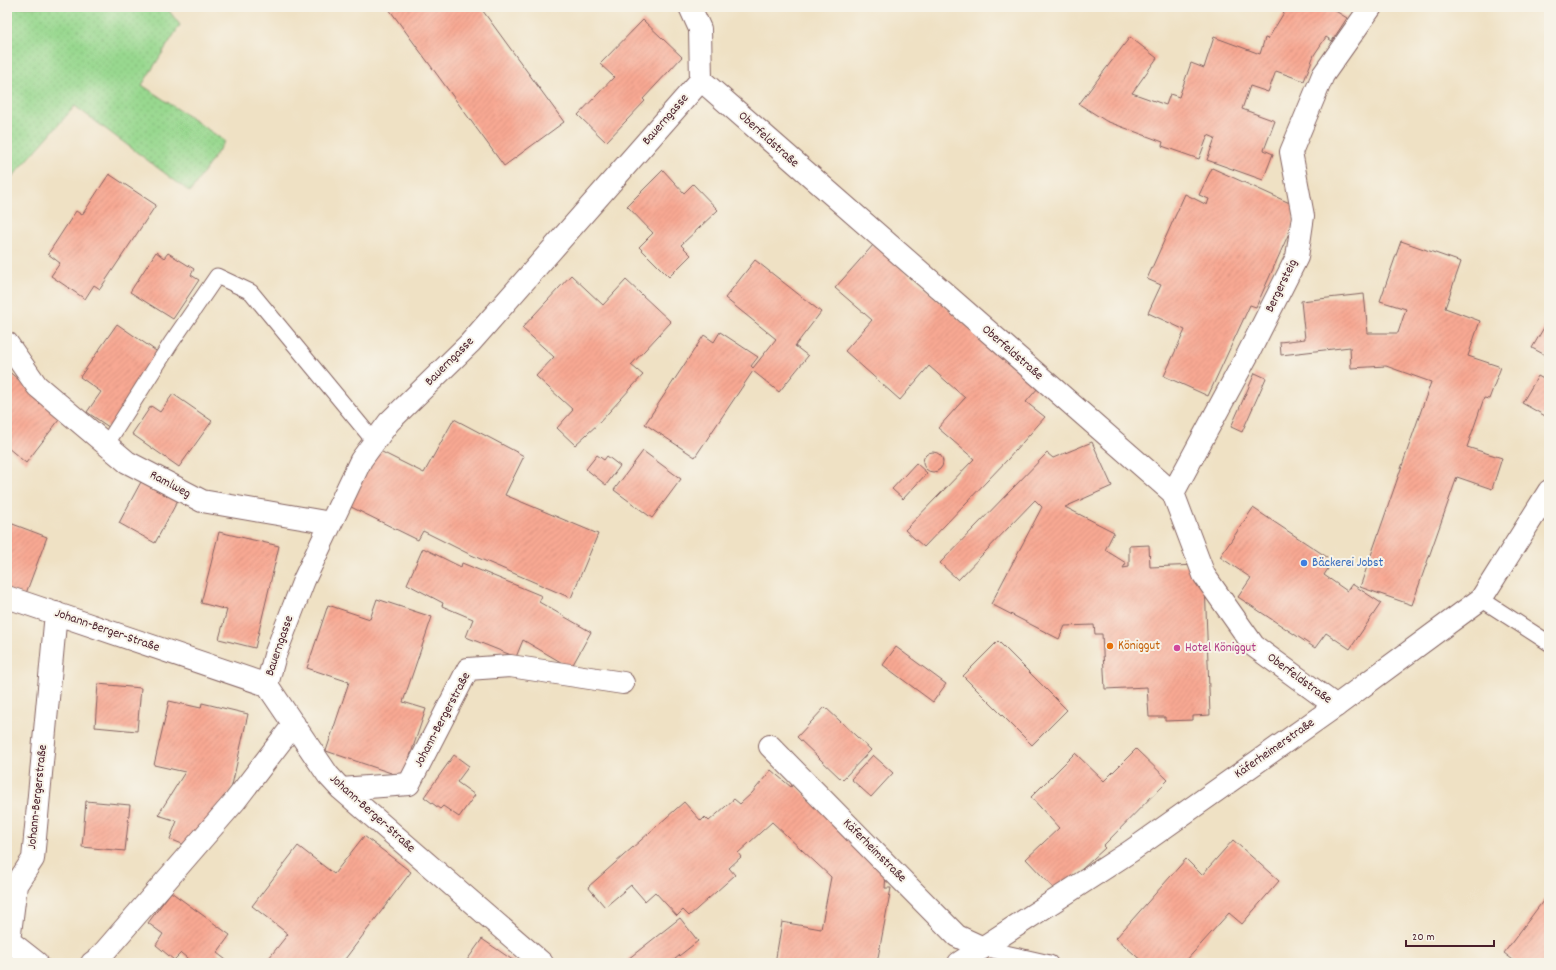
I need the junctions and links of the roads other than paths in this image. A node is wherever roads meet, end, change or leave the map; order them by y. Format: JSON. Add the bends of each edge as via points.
{"nodes":[{"id":1,"x":690,"y":7,"type":"edge"},
{"id":2,"x":1371,"y":7,"type":"edge"},
{"id":3,"x":701,"y":80,"type":"junction"},
{"id":4,"x":7,"y":343,"type":"edge"},
{"id":5,"x":374,"y":441,"type":"junction"},
{"id":6,"x":106,"y":445,"type":"junction"},
{"id":7,"x":1549,"y":491,"type":"edge"},
{"id":8,"x":1173,"y":493,"type":"junction"},
{"id":9,"x":331,"y":523,"type":"junction"},
{"id":10,"x":7,"y":596,"type":"edge"},
{"id":11,"x":1481,"y":599,"type":"junction"},
{"id":12,"x":56,"y":613,"type":"junction"},
{"id":13,"x":1549,"y":643,"type":"edge"},
{"id":14,"x":622,"y":684,"type":"dead end"},
{"id":15,"x":267,"y":685,"type":"junction"},
{"id":16,"x":1336,"y":706,"type":"junction"},
{"id":17,"x":294,"y":724,"type":"junction"},
{"id":18,"x":770,"y":746,"type":"dead end"},
{"id":19,"x":341,"y":789,"type":"junction"},
{"id":20,"x":12,"y":885,"type":"edge"},
{"id":21,"x":983,"y":948,"type":"junction"},
{"id":22,"x":37,"y":963,"type":"edge"},
{"id":23,"x":92,"y":963,"type":"edge"},
{"id":24,"x":542,"y":963,"type":"edge"},
{"id":25,"x":959,"y":963,"type":"edge"},
{"id":26,"x":1050,"y":963,"type":"edge"}],
"edges":[{"from":1,"to":3,"type":"street","via":[[700,29]]},
{"from":2,"to":8,"type":"street","name":"Bergersteig","via":[[1323,75],[1290,152],[1303,216],[1297,257]]},
{"from":3,"to":5,"type":"street","name":"Bauerngasse","via":[[470,343],[389,422]]},
{"from":3,"to":8,"type":"street","name":"Oberfeldstraße"},
{"from":4,"to":6,"type":"street","name":"Ramlweg","via":[[37,386]]},
{"from":5,"to":6,"type":"lane","via":[[251,292],[217,276]]},
{"from":5,"to":9,"type":"street","name":"Bauerngasse","via":[[361,460]]},
{"from":6,"to":9,"type":"street","name":"Ramlweg","via":[[127,462],[202,501]]},
{"from":7,"to":11,"type":"street","name":"Käferheimerstraße"},
{"from":8,"to":16,"type":"street","name":"Oberfeldstraße","via":[[1204,575],[1254,646]]},
{"from":9,"to":15,"type":"street","name":"Bauerngasse","via":[[304,580],[275,656]]},
{"from":10,"to":12,"type":"street","name":"Johann-Berger-Straße"},
{"from":11,"to":13,"type":"lane"},
{"from":11,"to":16,"type":"street","name":"Käferheimerstraße"},
{"from":12,"to":15,"type":"street","name":"Johann-Berger-Straße"},
{"from":12,"to":20,"type":"street","name":"Johann-Bergerstraße","via":[[32,859]]},
{"from":14,"to":19,"type":"street","name":"Johann-Bergerstraße","via":[[510,666],[468,669],[409,784]]},
{"from":15,"to":17,"type":"street","name":"Johann-Berger-Straße"},
{"from":16,"to":21,"type":"street","name":"Käferheimerstraße","via":[[1131,851]]},
{"from":17,"to":19,"type":"street","name":"Johann-Berger-Straße","via":[[328,775]]},
{"from":17,"to":23,"type":"street","via":[[235,801]]},
{"from":18,"to":21,"type":"street","name":"Käferheimstraße","via":[[957,936]]},
{"from":19,"to":24,"type":"street","name":"Johann-Berger-Straße"},
{"from":20,"to":22,"type":"street","name":"Johann-Bergerstraße","via":[[9,941]]},
{"from":21,"to":25,"type":"street","name":"Käferheimerstraße"},
{"from":21,"to":26,"type":"lane"}]}
